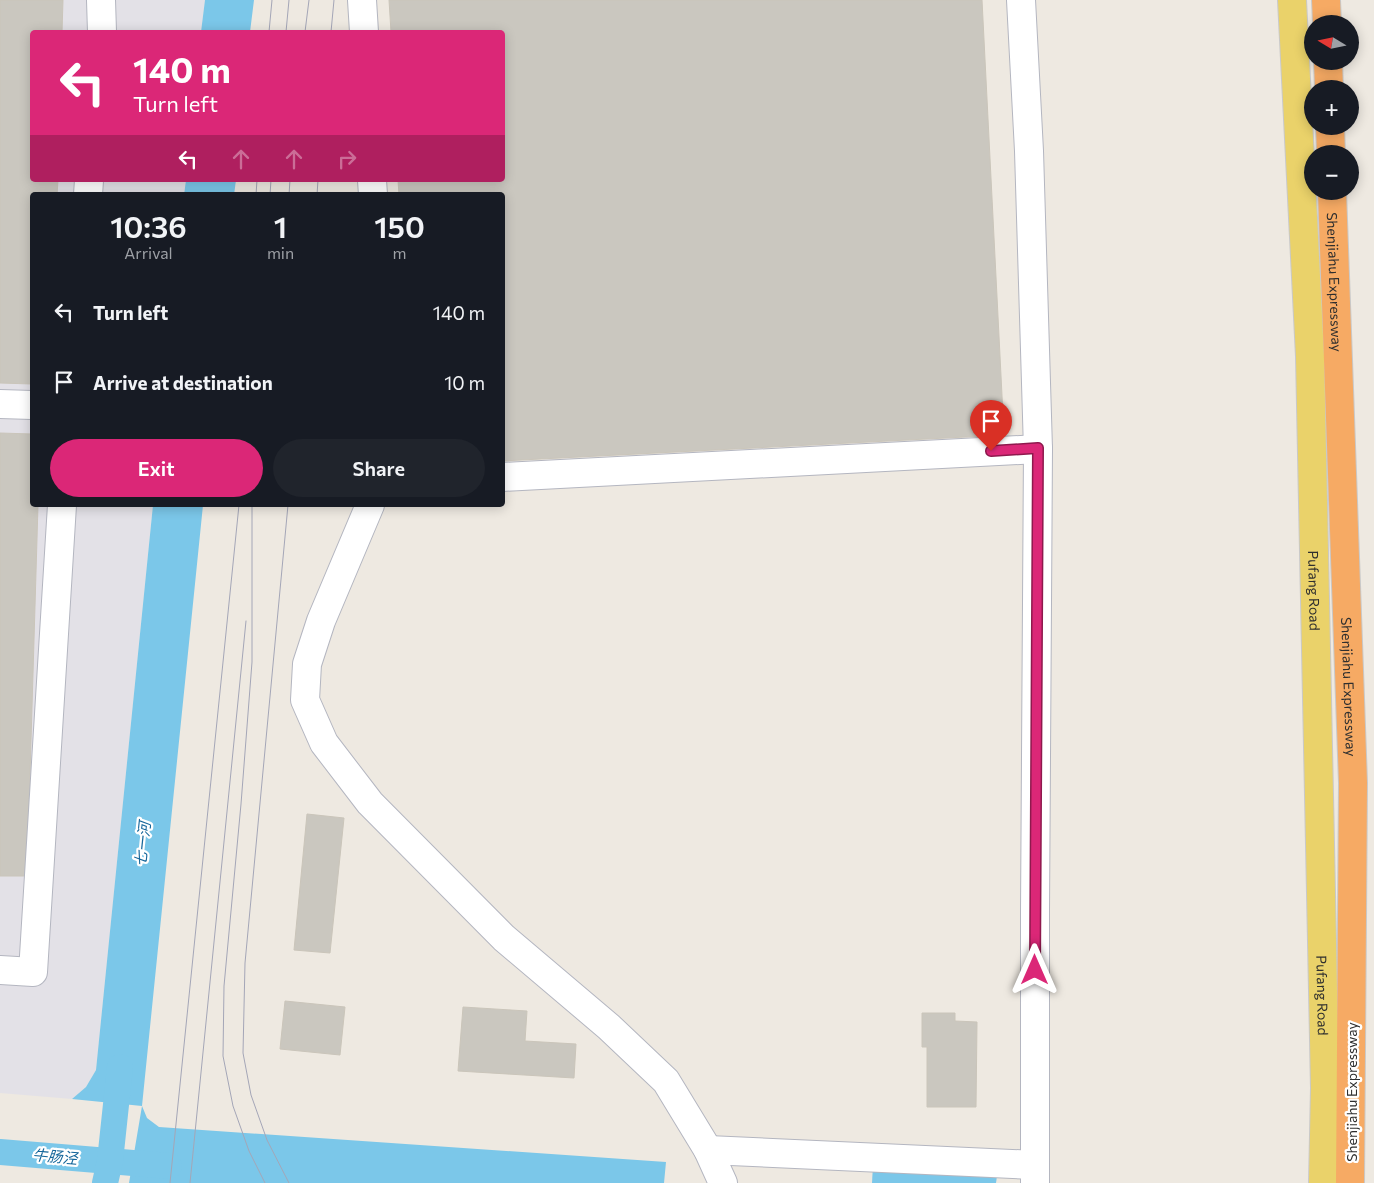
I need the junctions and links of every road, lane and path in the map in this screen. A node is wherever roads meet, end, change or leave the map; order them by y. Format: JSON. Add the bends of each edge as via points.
{"nodes":[{"id":1,"x":101,"y":0,"type":"edge"},
{"id":2,"x":362,"y":0,"type":"edge"},
{"id":3,"x":1021,"y":0,"type":"edge"},
{"id":4,"x":1292,"y":0,"type":"edge"},
{"id":5,"x":1326,"y":0,"type":"edge"},
{"id":6,"x":1327,"y":15,"type":"edge"},
{"id":7,"x":102,"y":30,"type":"edge"},
{"id":8,"x":364,"y":30,"type":"edge"},
{"id":9,"x":1332,"y":200,"type":"edge"},
{"id":10,"x":0,"y":404,"type":"edge"},
{"id":11,"x":30,"y":405,"type":"edge"},
{"id":12,"x":1038,"y":448,"type":"junction"},
{"id":13,"x":505,"y":477,"type":"edge"},
{"id":14,"x":62,"y":507,"type":"edge"},
{"id":15,"x":369,"y":507,"type":"edge"},
{"id":16,"x":0,"y":970,"type":"edge"},
{"id":17,"x":708,"y":1150,"type":"junction"},
{"id":18,"x":1035,"y":1174,"type":"edge"},
{"id":19,"x":723,"y":1183,"type":"edge"},
{"id":20,"x":1324,"y":1183,"type":"edge"},
{"id":21,"x":1350,"y":1183,"type":"edge"}],
"edges":[{"from":1,"to":7,"type":"lane"},
{"from":2,"to":8,"type":"lane"},
{"from":3,"to":12,"type":"lane"},
{"from":4,"to":20,"type":"main road","name":"Pufang Road","via":[[1310,356],[1325,1078]]},
{"from":5,"to":6,"type":"highway"},
{"from":9,"to":21,"type":"highway","name":"Shenjiahu Expressway","via":[[1353,783]]},
{"from":10,"to":11,"type":"lane"},
{"from":12,"to":13,"type":"lane"},
{"from":12,"to":18,"type":"lane"},
{"from":14,"to":16,"type":"lane","via":[[33,972]]},
{"from":15,"to":17,"type":"lane","via":[[321,621],[307,664],[306,700],[324,743],[370,803],[504,938],[609,1027],[666,1081]]},
{"from":17,"to":18,"type":"lane"},
{"from":17,"to":19,"type":"lane"}]}
